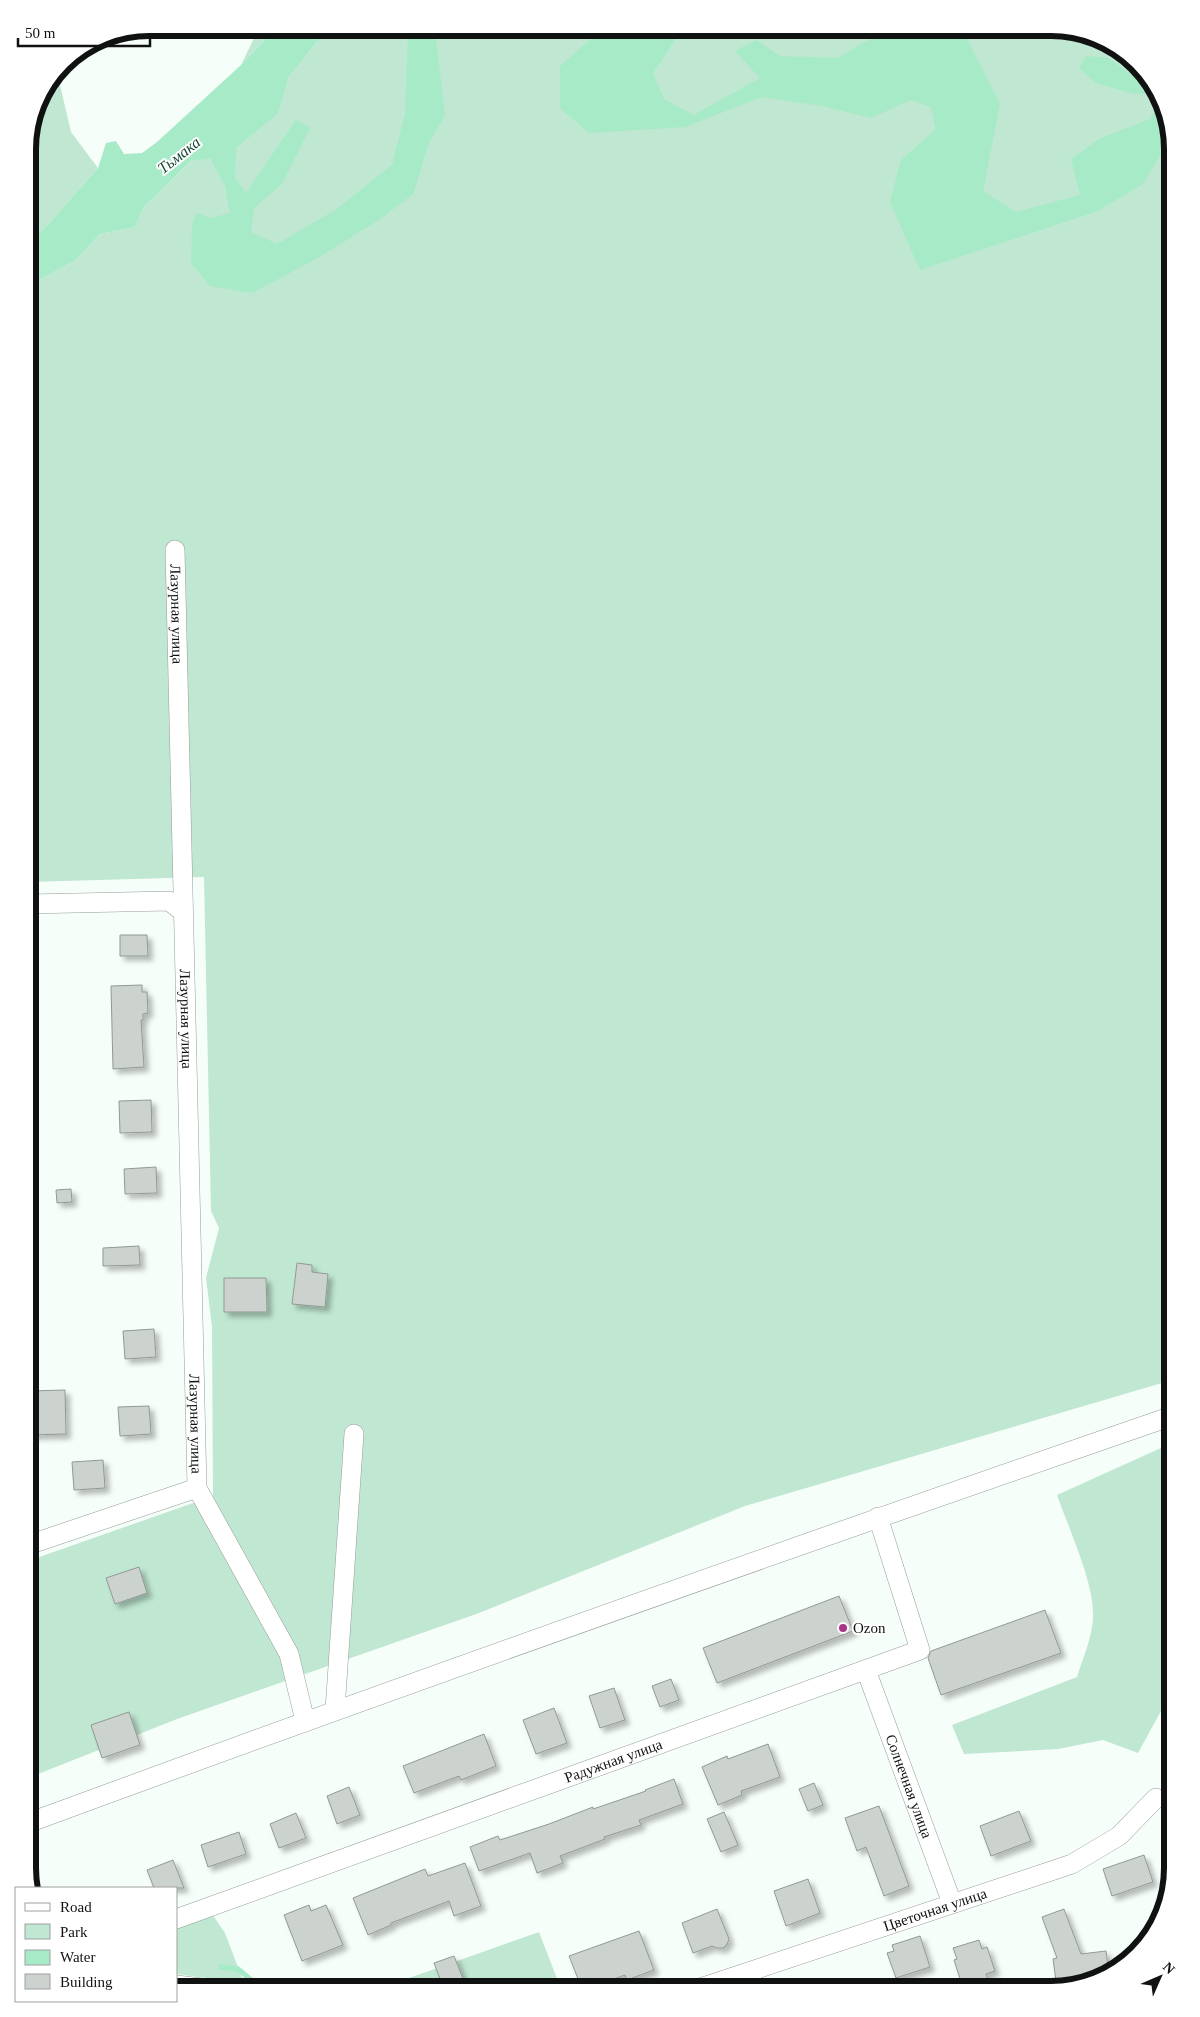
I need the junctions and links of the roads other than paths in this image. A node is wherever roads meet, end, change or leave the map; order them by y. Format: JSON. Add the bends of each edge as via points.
{"nodes":[{"id":1,"x":175,"y":550,"type":"dead end"},
{"id":2,"x":36,"y":904,"type":"edge"},
{"id":3,"x":182,"y":910,"type":"junction"},
{"id":4,"x":1164,"y":1419,"type":"edge"},
{"id":5,"x":354,"y":1434,"type":"dead end"},
{"id":6,"x":197,"y":1488,"type":"junction"},
{"id":7,"x":878,"y":1517,"type":"junction"},
{"id":8,"x":36,"y":1542,"type":"edge"},
{"id":9,"x":866,"y":1670,"type":"junction"},
{"id":10,"x":335,"y":1710,"type":"junction"},
{"id":11,"x":305,"y":1721,"type":"junction"},
{"id":12,"x":1156,"y":1798,"type":"dead end"},
{"id":13,"x":36,"y":1820,"type":"edge"},
{"id":14,"x":952,"y":1903,"type":"junction"},
{"id":15,"x":178,"y":1918,"type":"edge"},
{"id":16,"x":721,"y":1981,"type":"edge"}],
"edges":[{"from":1,"to":3,"type":"street","name":"Лазурная улица"},
{"from":2,"to":3,"type":"street","via":[[169,900]]},
{"from":3,"to":6,"type":"street","name":"Лазурная улица"},
{"from":4,"to":7,"type":"street"},
{"from":5,"to":10,"type":"street"},
{"from":6,"to":8,"type":"street"},
{"from":6,"to":11,"type":"street","via":[[289,1654]]},
{"from":7,"to":9,"type":"street","name":"Радужная улица","via":[[920,1650]]},
{"from":7,"to":10,"type":"street"},
{"from":9,"to":14,"type":"street","name":"Солнечная улица"},
{"from":9,"to":15,"type":"street","name":"Радужная улица"},
{"from":10,"to":11,"type":"street"},
{"from":11,"to":13,"type":"street"},
{"from":12,"to":14,"type":"street","name":"Цветочная улица","via":[[1119,1836],[1072,1864]]},
{"from":14,"to":16,"type":"street","name":"Цветочная улица"}]}
